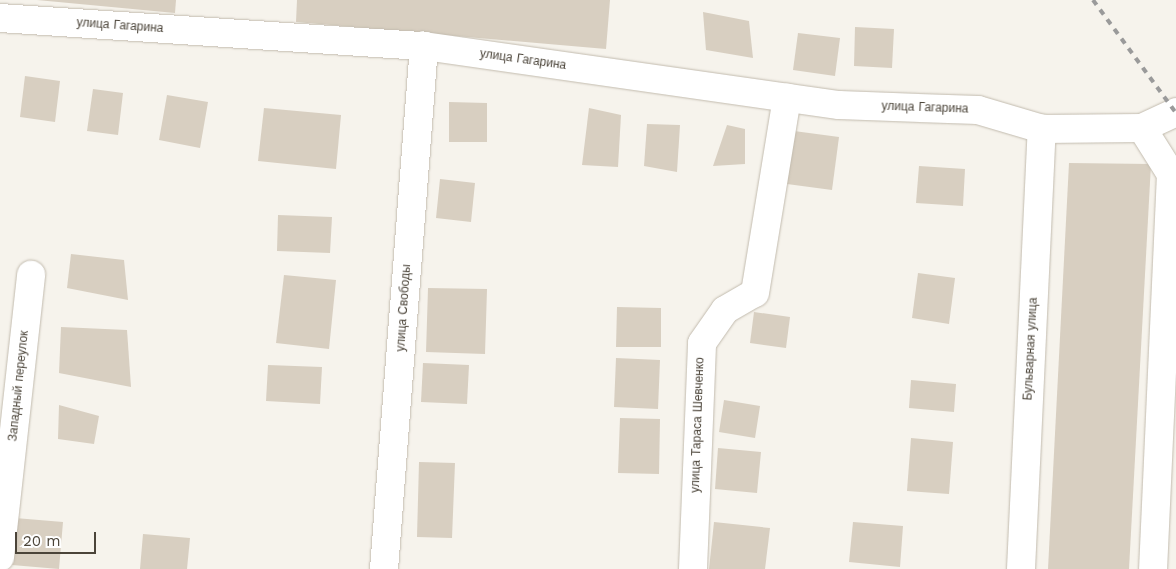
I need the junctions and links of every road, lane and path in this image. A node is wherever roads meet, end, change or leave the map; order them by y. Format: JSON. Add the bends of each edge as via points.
{"nodes":[{"id":1,"x":0,"y":18,"type":"edge"},
{"id":2,"x":424,"y":46,"type":"junction"},
{"id":3,"x":787,"y":98,"type":"junction"},
{"id":4,"x":1176,"y":112,"type":"edge"},
{"id":5,"x":1042,"y":128,"type":"junction"},
{"id":6,"x":1142,"y":128,"type":"junction"},
{"id":7,"x":1174,"y":176,"type":"edge"},
{"id":8,"x":31,"y":275,"type":"dead end"},
{"id":9,"x":0,"y":557,"type":"edge"},
{"id":10,"x":384,"y":569,"type":"edge"},
{"id":11,"x":693,"y":569,"type":"edge"},
{"id":12,"x":1021,"y":569,"type":"edge"},
{"id":13,"x":1153,"y":569,"type":"edge"}],
"edges":[{"from":1,"to":2,"type":"street","name":"улица Гагарина"},
{"from":2,"to":3,"type":"street","name":"улица Гагарина"},
{"from":2,"to":10,"type":"street","name":"улица Свободы"},
{"from":3,"to":5,"type":"street","name":"улица Гагарина","via":[[839,105],[978,110]]},
{"from":3,"to":11,"type":"street","name":"улица Тараса Шевченко","via":[[755,293],[725,310],[702,343]]},
{"from":4,"to":6,"type":"street"},
{"from":5,"to":6,"type":"street","name":"улица Гагарина"},
{"from":5,"to":12,"type":"street","name":"Бульварная улица"},
{"from":6,"to":7,"type":"street"},
{"from":7,"to":13,"type":"street"},
{"from":8,"to":9,"type":"street","name":"Западный переулок"}]}
